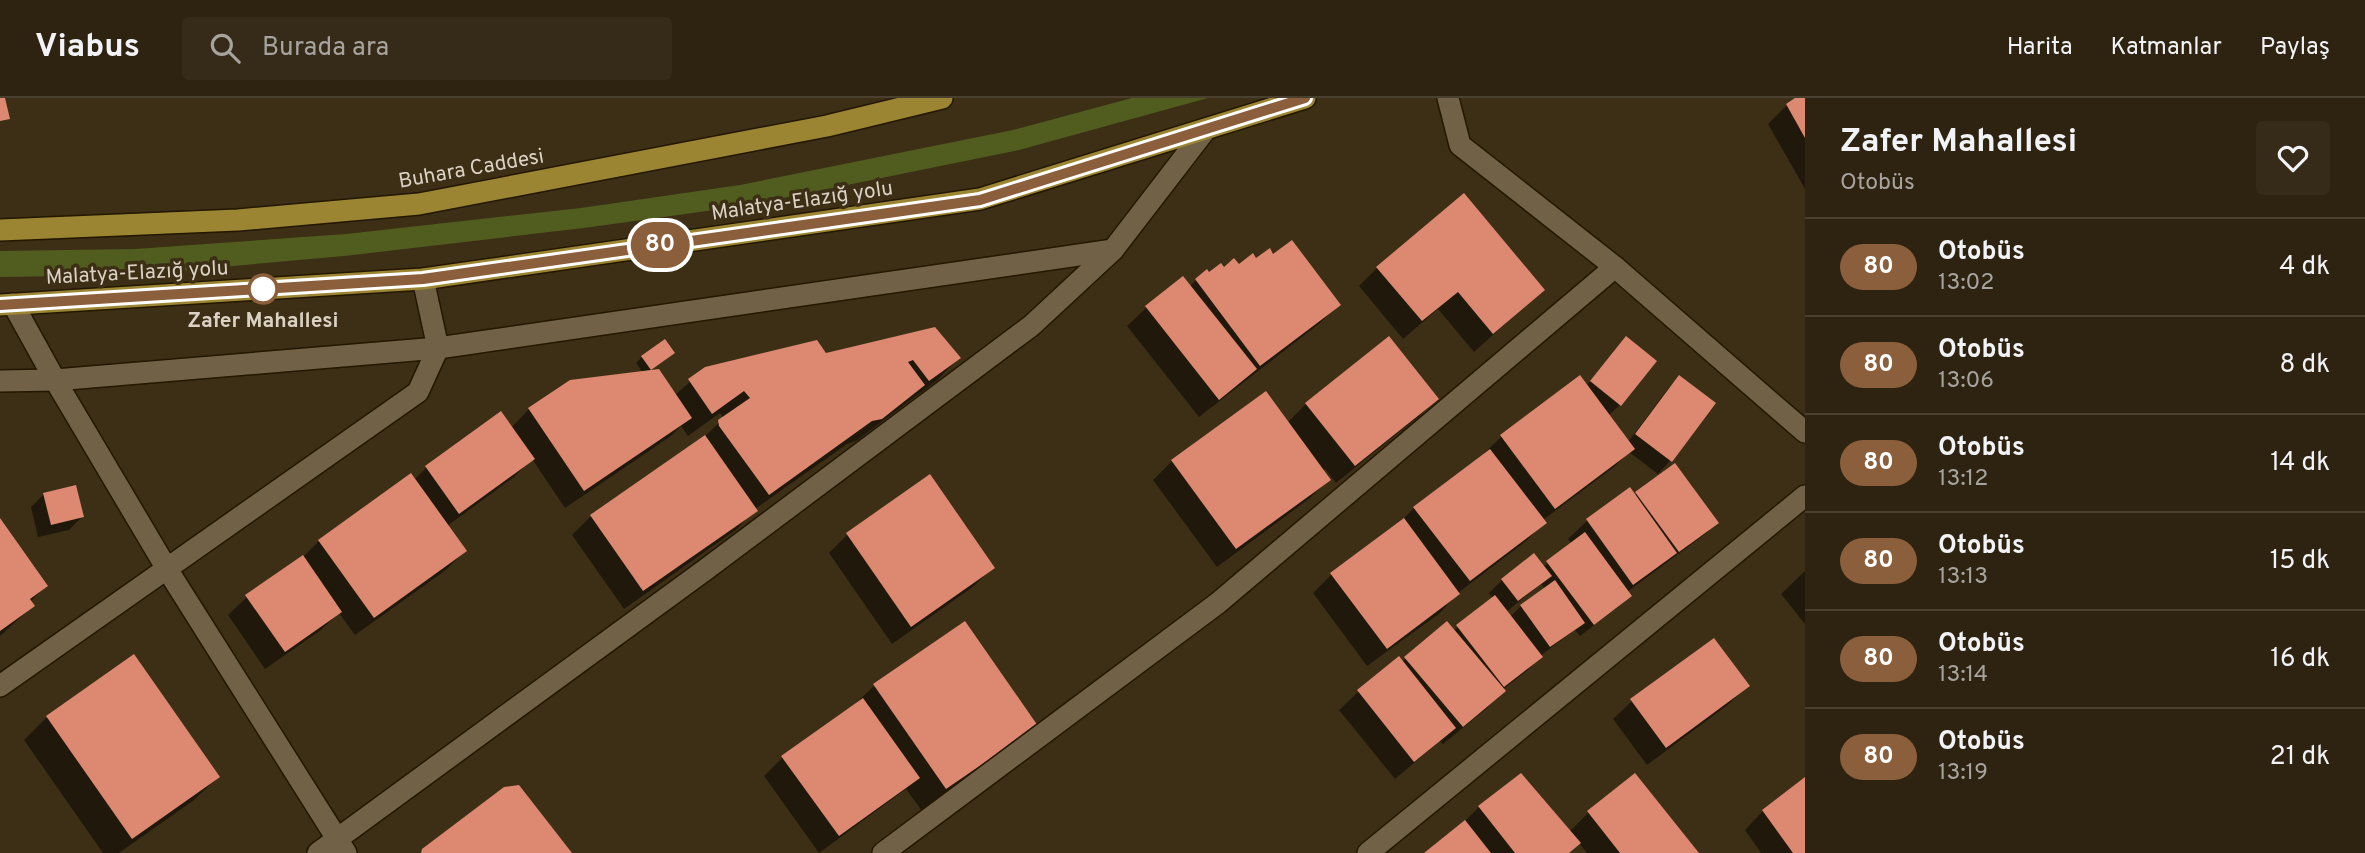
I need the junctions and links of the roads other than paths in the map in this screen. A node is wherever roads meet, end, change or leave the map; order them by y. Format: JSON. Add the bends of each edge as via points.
{"nodes":[{"id":1,"x":942,"y":98,"type":"edge"},
{"id":2,"x":1305,"y":98,"type":"edge"},
{"id":3,"x":1448,"y":98,"type":"edge"},
{"id":4,"x":1206,"y":129,"type":"junction"},
{"id":5,"x":0,"y":230,"type":"edge"},
{"id":6,"x":1113,"y":250,"type":"junction"},
{"id":7,"x":1615,"y":267,"type":"junction"},
{"id":8,"x":423,"y":279,"type":"junction"},
{"id":9,"x":7,"y":305,"type":"edge"},
{"id":10,"x":438,"y":348,"type":"junction"},
{"id":11,"x":55,"y":380,"type":"junction"},
{"id":12,"x":0,"y":381,"type":"edge"},
{"id":13,"x":1805,"y":432,"type":"edge"},
{"id":14,"x":1805,"y":496,"type":"edge"},
{"id":15,"x":167,"y":569,"type":"junction"},
{"id":16,"x":0,"y":687,"type":"edge"},
{"id":17,"x":341,"y":846,"type":"edge"},
{"id":18,"x":318,"y":853,"type":"edge"},
{"id":19,"x":883,"y":853,"type":"edge"},
{"id":20,"x":1368,"y":853,"type":"edge"}],
"edges":[{"from":1,"to":5,"type":"highway","name":"Buhara Caddesi","via":[[827,126],[419,204],[238,220]]},
{"from":2,"to":4,"type":"highway","name":"Malatya-Elazığ yolu"},
{"from":3,"to":7,"type":"street","via":[[1460,145]]},
{"from":4,"to":6,"type":"street"},
{"from":4,"to":8,"type":"highway","name":"Malatya-Elazığ yolu","via":[[980,200]]},
{"from":6,"to":10,"type":"street"},
{"from":6,"to":17,"type":"street","via":[[1031,326]]},
{"from":7,"to":13,"type":"street"},
{"from":7,"to":19,"type":"street","via":[[1218,603]]},
{"from":8,"to":9,"type":"highway","name":"Malatya-Elazığ yolu"},
{"from":8,"to":10,"type":"street"},
{"from":9,"to":11,"type":"street"},
{"from":10,"to":11,"type":"street"},
{"from":10,"to":15,"type":"street","via":[[418,392]]},
{"from":11,"to":12,"type":"street"},
{"from":11,"to":15,"type":"street"},
{"from":14,"to":20,"type":"street"},
{"from":15,"to":16,"type":"street"},
{"from":15,"to":17,"type":"street"},
{"from":17,"to":18,"type":"street"}]}
